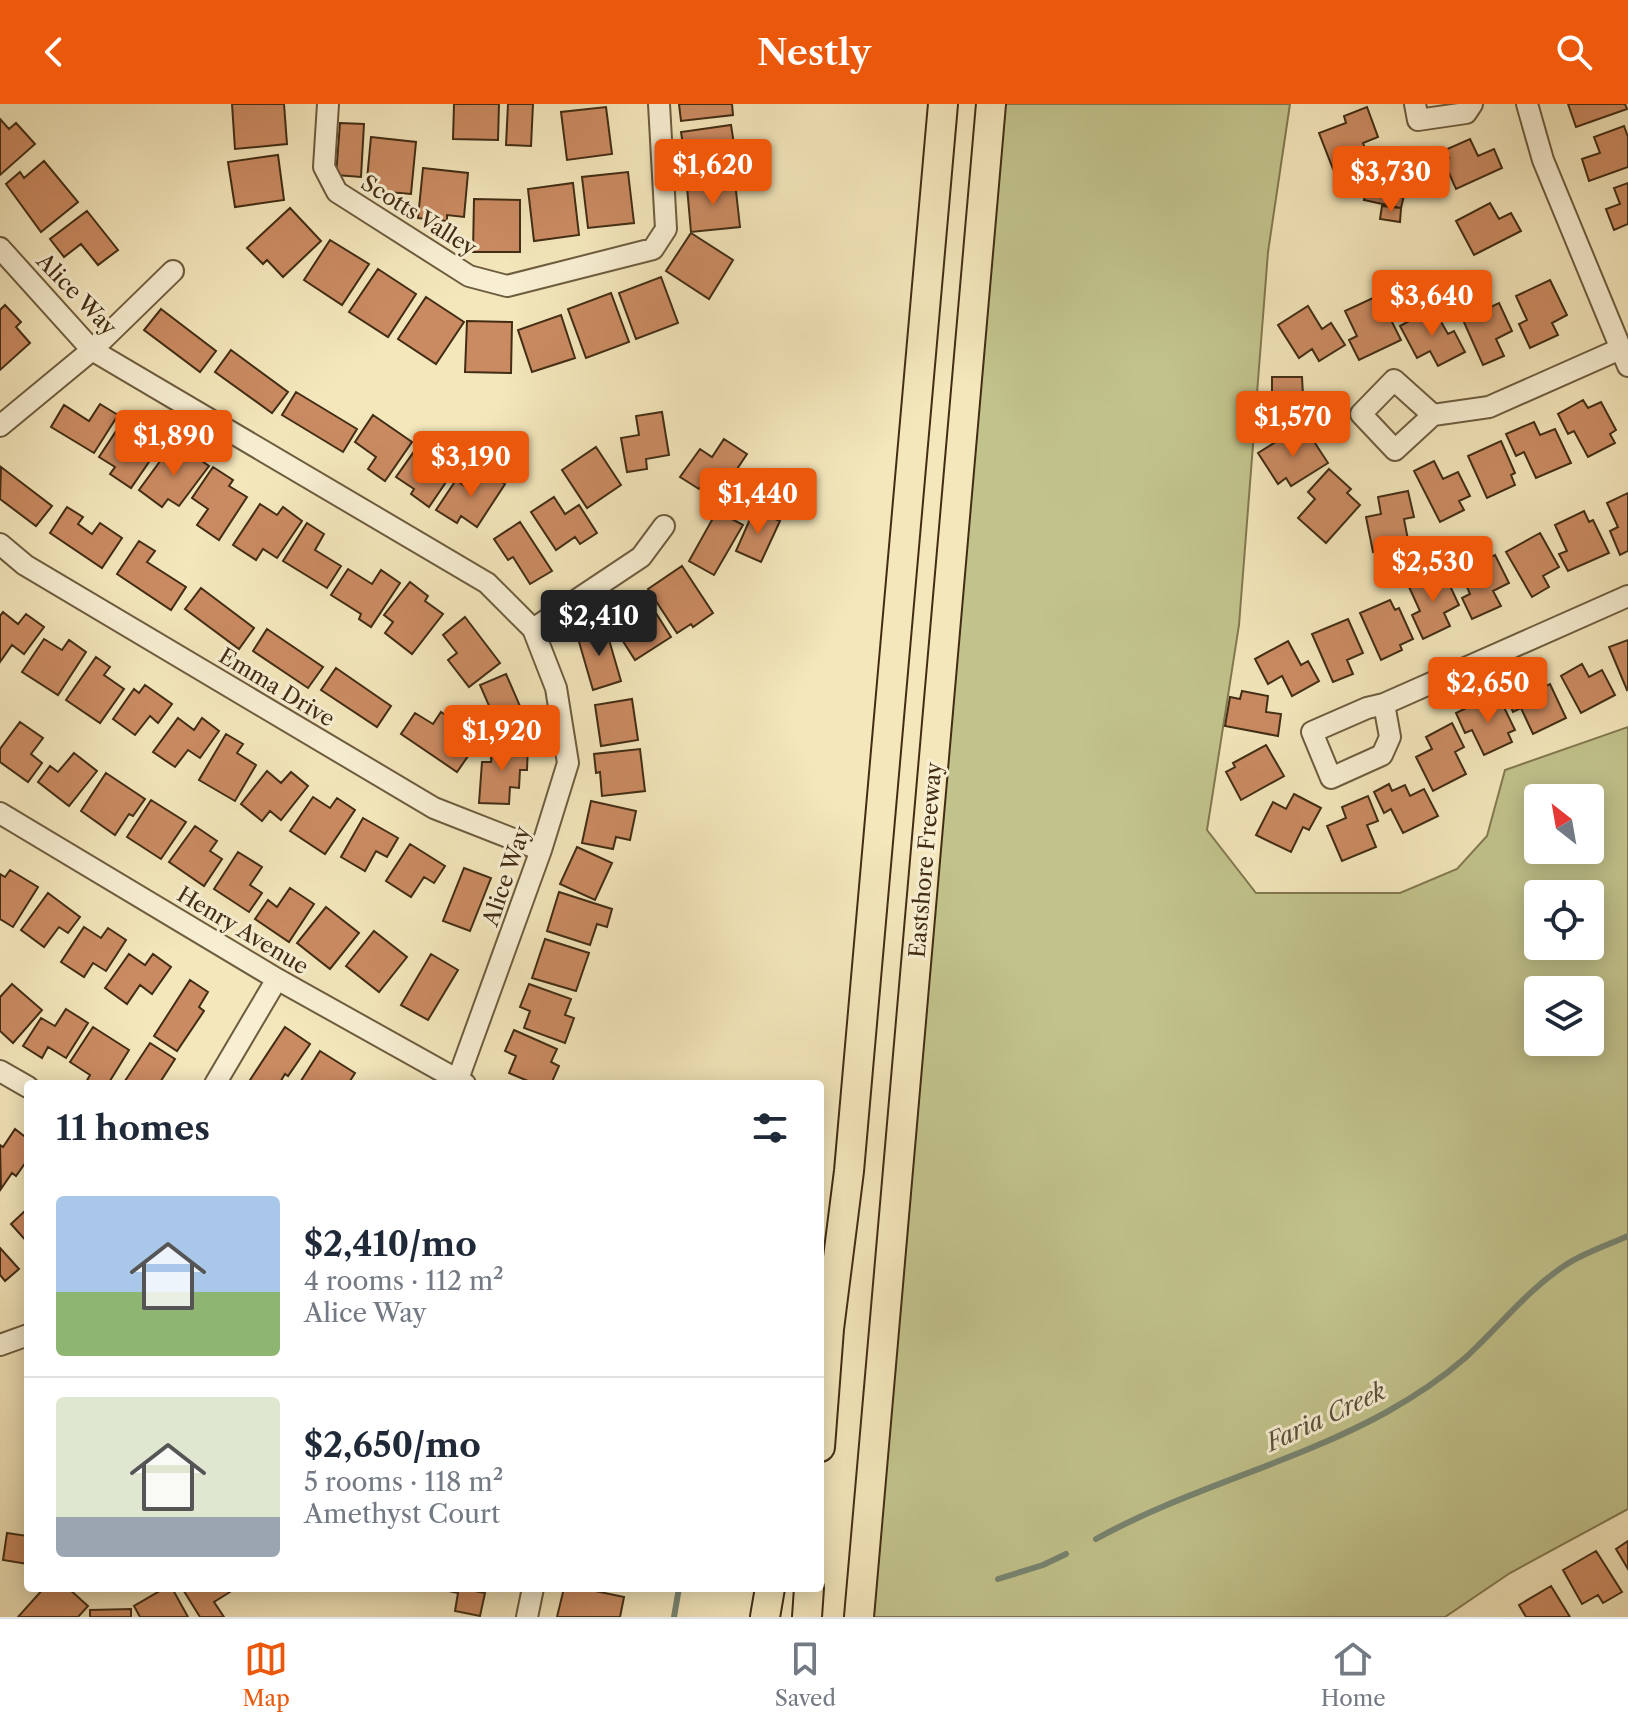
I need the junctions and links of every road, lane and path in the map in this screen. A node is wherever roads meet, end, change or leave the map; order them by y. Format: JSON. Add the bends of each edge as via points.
{"nodes":[{"id":1,"x":328,"y":104,"type":"edge"},
{"id":2,"x":659,"y":104,"type":"edge"},
{"id":3,"x":943,"y":104,"type":"edge"},
{"id":4,"x":991,"y":104,"type":"edge"},
{"id":5,"x":1415,"y":104,"type":"edge"},
{"id":6,"x":1472,"y":104,"type":"edge"},
{"id":7,"x":1527,"y":104,"type":"edge"},
{"id":8,"x":0,"y":248,"type":"edge"},
{"id":9,"x":173,"y":271,"type":"dead end"},
{"id":10,"x":92,"y":350,"type":"junction"},
{"id":11,"x":1624,"y":358,"type":"edge"},
{"id":12,"x":1433,"y":415,"type":"dead end"},
{"id":13,"x":0,"y":426,"type":"edge"},
{"id":14,"x":664,"y":526,"type":"dead end"},
{"id":15,"x":0,"y":544,"type":"edge"},
{"id":16,"x":1628,"y":596,"type":"edge"},
{"id":17,"x":533,"y":629,"type":"junction"},
{"id":18,"x":1384,"y":704,"type":"dead end"},
{"id":19,"x":0,"y":813,"type":"edge"},
{"id":20,"x":541,"y":850,"type":"junction"},
{"id":21,"x":277,"y":979,"type":"junction"},
{"id":22,"x":0,"y":1071,"type":"edge"},
{"id":23,"x":217,"y":1080,"type":"edge"},
{"id":24,"x":458,"y":1080,"type":"edge"},
{"id":25,"x":463,"y":1080,"type":"edge"},
{"id":26,"x":24,"y":1085,"type":"edge"},
{"id":27,"x":24,"y":1336,"type":"edge"},
{"id":28,"x":825,"y":1341,"type":"edge"},
{"id":29,"x":0,"y":1345,"type":"edge"},
{"id":30,"x":824,"y":1362,"type":"edge"},
{"id":31,"x":532,"y":1592,"type":"edge"},
{"id":32,"x":769,"y":1592,"type":"edge"},
{"id":33,"x":809,"y":1592,"type":"edge"},
{"id":34,"x":527,"y":1617,"type":"edge"},
{"id":35,"x":765,"y":1617,"type":"edge"},
{"id":36,"x":807,"y":1617,"type":"edge"},
{"id":37,"x":859,"y":1617,"type":"edge"}],
"edges":[{"from":1,"to":2,"type":"street","name":"Scotts Valley","via":[[324,167],[337,192],[469,276],[507,286],[653,249],[666,229]]},
{"from":3,"to":28,"type":"highway","via":[[849,1171]]},
{"from":4,"to":37,"type":"highway","name":"Eastshore Freeway"},
{"from":5,"to":6,"type":"street","via":[[1418,120],[1466,113]]},
{"from":7,"to":11,"type":"street","via":[[1543,160]]},
{"from":8,"to":10,"type":"street","name":"Alice Way"},
{"from":9,"to":10,"type":"street"},
{"from":10,"to":13,"type":"street"},
{"from":10,"to":17,"type":"street","name":"Alice Way","via":[[487,583]]},
{"from":11,"to":12,"type":"street","via":[[1489,407]]},
{"from":14,"to":17,"type":"street","via":[[641,557]]},
{"from":15,"to":20,"type":"street","name":"Emma Drive","via":[[25,565],[434,808]]},
{"from":16,"to":18,"type":"street"},
{"from":17,"to":20,"type":"street","name":"Alice Way","via":[[556,688],[568,763]]},
{"from":19,"to":21,"type":"street","name":"Henry Avenue"},
{"from":20,"to":25,"type":"street","name":"Alice Way"},
{"from":21,"to":23,"type":"street"},
{"from":21,"to":24,"type":"street","name":"Henry Avenue"},
{"from":22,"to":26,"type":"street"},
{"from":27,"to":29,"type":"street"},
{"from":28,"to":30,"type":"highway"},
{"from":31,"to":34,"type":"street"},
{"from":32,"to":35,"type":"highway"},
{"from":33,"to":36,"type":"highway"}]}
